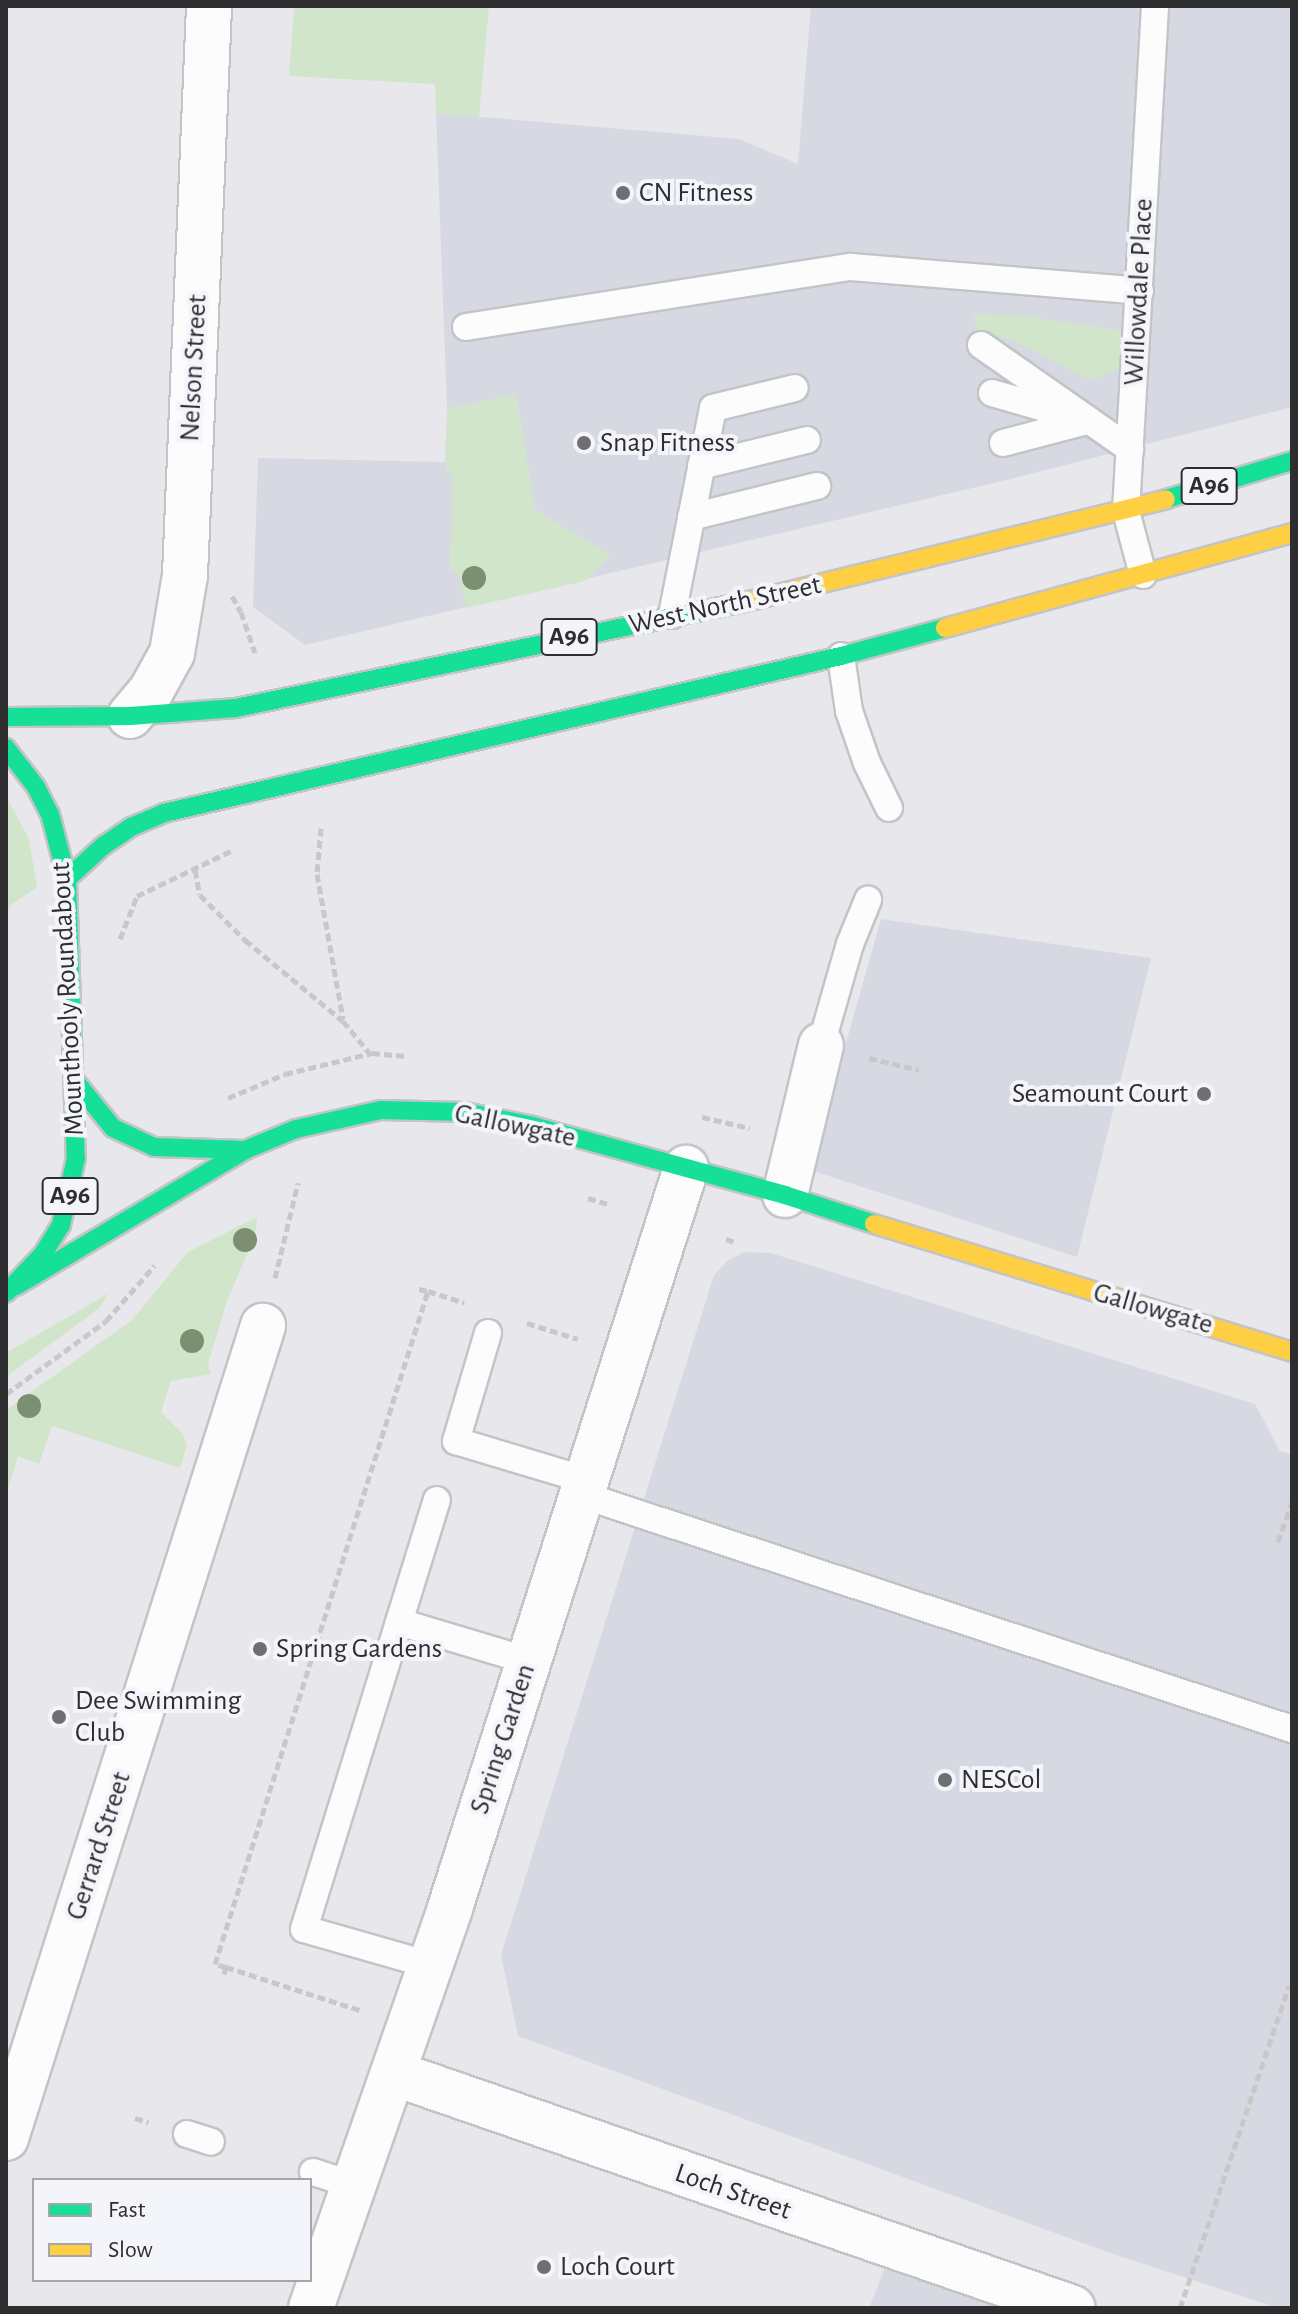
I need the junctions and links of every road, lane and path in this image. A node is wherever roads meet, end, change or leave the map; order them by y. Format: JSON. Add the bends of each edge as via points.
{"nodes":[{"id":1,"x":209,"y":6,"type":"edge"},
{"id":2,"x":1155,"y":6,"type":"edge"},
{"id":3,"x":1140,"y":291,"type":"junction"},
{"id":4,"x":466,"y":327,"type":"dead end"},
{"id":5,"x":981,"y":345,"type":"dead end"},
{"id":6,"x":795,"y":388,"type":"dead end"},
{"id":7,"x":992,"y":393,"type":"dead end"},
{"id":8,"x":1087,"y":421,"type":"junction"},
{"id":9,"x":807,"y":440,"type":"dead end"},
{"id":10,"x":1003,"y":443,"type":"dead end"},
{"id":11,"x":1130,"y":449,"type":"junction"},
{"id":12,"x":1292,"y":461,"type":"edge"},
{"id":13,"x":701,"y":466,"type":"junction"},
{"id":14,"x":817,"y":486,"type":"dead end"},
{"id":15,"x":1126,"y":511,"type":"junction"},
{"id":16,"x":691,"y":517,"type":"junction"},
{"id":17,"x":1292,"y":533,"type":"edge"},
{"id":18,"x":1143,"y":575,"type":"junction"},
{"id":19,"x":228,"y":590,"type":"dead end"},
{"id":20,"x":672,"y":615,"type":"junction"},
{"id":21,"x":841,"y":656,"type":"junction"},
{"id":22,"x":260,"y":668,"type":"dead end"},
{"id":23,"x":130,"y":716,"type":"junction"},
{"id":24,"x":6,"y":717,"type":"edge"},
{"id":25,"x":6,"y":748,"type":"edge"},
{"id":26,"x":889,"y":808,"type":"dead end"},
{"id":27,"x":321,"y":827,"type":"dead end"},
{"id":28,"x":241,"y":846,"type":"dead end"},
{"id":29,"x":195,"y":870,"type":"junction"},
{"id":30,"x":67,"y":879,"type":"junction"},
{"id":31,"x":868,"y":900,"type":"dead end"},
{"id":32,"x":120,"y":955,"type":"dead end"},
{"id":33,"x":343,"y":1021,"type":"junction"},
{"id":34,"x":821,"y":1045,"type":"joint"},
{"id":35,"x":372,"y":1053,"type":"junction"},
{"id":36,"x":865,"y":1057,"type":"dead end"},
{"id":37,"x":919,"y":1070,"type":"dead end"},
{"id":38,"x":75,"y":1081,"type":"junction"},
{"id":39,"x":213,"y":1104,"type":"dead end"},
{"id":40,"x":381,"y":1110,"type":"junction"},
{"id":41,"x":245,"y":1150,"type":"junction"},
{"id":42,"x":686,"y":1168,"type":"junction"},
{"id":43,"x":299,"y":1180,"type":"dead end"},
{"id":44,"x":785,"y":1195,"type":"junction"},
{"id":45,"x":588,"y":1198,"type":"dead end"},
{"id":46,"x":608,"y":1204,"type":"dead end"},
{"id":47,"x":726,"y":1239,"type":"dead end"},
{"id":48,"x":735,"y":1242,"type":"dead end"},
{"id":49,"x":159,"y":1261,"type":"dead end"},
{"id":50,"x":419,"y":1289,"type":"dead end"},
{"id":51,"x":428,"y":1291,"type":"dead end"},
{"id":52,"x":7,"y":1292,"type":"edge"},
{"id":53,"x":263,"y":1326,"type":"joint"},
{"id":54,"x":488,"y":1333,"type":"dead end"},
{"id":55,"x":1292,"y":1352,"type":"edge"},
{"id":56,"x":6,"y":1394,"type":"edge"},
{"id":57,"x":378,"y":1449,"type":"dead end"},
{"id":58,"x":584,"y":1488,"type":"junction"},
{"id":59,"x":437,"y":1500,"type":"dead end"},
{"id":60,"x":1292,"y":1502,"type":"edge"},
{"id":61,"x":1278,"y":1542,"type":"dead end"},
{"id":62,"x":399,"y":1622,"type":"junction"},
{"id":63,"x":529,"y":1661,"type":"junction"},
{"id":64,"x":1292,"y":1729,"type":"edge"},
{"id":65,"x":430,"y":1965,"type":"junction"},
{"id":66,"x":1289,"y":1986,"type":"dead end"},
{"id":67,"x":371,"y":2014,"type":"dead end"},
{"id":68,"x":393,"y":2073,"type":"junction"},
{"id":69,"x":6,"y":2138,"type":"edge"},
{"id":70,"x":311,"y":2308,"type":"edge"},
{"id":71,"x":1073,"y":2308,"type":"edge"},
{"id":72,"x":1180,"y":2308,"type":"edge"}],
"edges":[{"from":1,"to":23,"type":"street","name":"Nelson Street","via":[[185,575],[172,653]]},
{"from":2,"to":3,"type":"lane","name":"Willowdale Place"},
{"from":3,"to":4,"type":"lane","via":[[851,267]]},
{"from":3,"to":11,"type":"lane","name":"Willowdale Place"},
{"from":5,"to":8,"type":"lane"},
{"from":6,"to":13,"type":"lane","via":[[713,408]]},
{"from":7,"to":8,"type":"lane"},
{"from":8,"to":10,"type":"lane"},
{"from":8,"to":11,"type":"lane"},
{"from":9,"to":13,"type":"lane"},
{"from":11,"to":15,"type":"lane","name":"Willowdale Place"},
{"from":12,"to":15,"type":"main road","name":"West North Street","number":"A96"},
{"from":13,"to":16,"type":"lane"},
{"from":14,"to":16,"type":"lane"},
{"from":15,"to":18,"type":"lane","name":"Willowdale Place"},
{"from":15,"to":20,"type":"main road","name":"West North Street","number":"A96","via":[[804,590]]},
{"from":16,"to":20,"type":"lane"},
{"from":17,"to":18,"type":"main road","number":"A96"},
{"from":18,"to":21,"type":"main road","number":"A96"},
{"from":19,"to":22,"type":"path"},
{"from":20,"to":23,"type":"main road","name":"West North Street","number":"A96","via":[[236,708]]},
{"from":21,"to":26,"type":"lane","via":[[849,711]]},
{"from":21,"to":30,"type":"main road","number":"A96","via":[[164,813],[103,846]]},
{"from":23,"to":24,"type":"main road","name":"West North Street","number":"A96"},
{"from":25,"to":30,"type":"main road","name":"Mounthooly Roundabout","number":"A96","via":[[50,814]]},
{"from":27,"to":33,"type":"path","via":[[317,874]]},
{"from":28,"to":29,"type":"path"},
{"from":29,"to":32,"type":"path","via":[[137,896],[120,940]]},
{"from":29,"to":33,"type":"path","via":[[200,895],[245,940]]},
{"from":30,"to":38,"type":"main road","name":"Mounthooly Roundabout","number":"A96"},
{"from":31,"to":34,"type":"lane"},
{"from":33,"to":35,"type":"path"},
{"from":34,"to":44,"type":"street"},
{"from":35,"to":39,"type":"path","via":[[285,1074]]},
{"from":35,"to":40,"type":"path"},
{"from":36,"to":37,"type":"path"},
{"from":38,"to":41,"type":"main road","name":"Gallowgate","via":[[113,1128],[154,1147]]},
{"from":38,"to":52,"type":"main road","name":"Mounthooly Roundabout","number":"A96","via":[[76,1158],[61,1225],[42,1255]]},
{"from":40,"to":41,"type":"main road","name":"Gallowgate","via":[[296,1129]]},
{"from":40,"to":42,"type":"main road","name":"Gallowgate","via":[[465,1112]]},
{"from":41,"to":52,"type":"main road","name":"Gallowgate"},
{"from":42,"to":44,"type":"main road","name":"Gallowgate"},
{"from":42,"to":58,"type":"street","name":"Spring Garden"},
{"from":43,"to":53,"type":"path"},
{"from":44,"to":55,"type":"main road","name":"Gallowgate"},
{"from":45,"to":46,"type":"path"},
{"from":47,"to":48,"type":"path"},
{"from":49,"to":56,"type":"path","via":[[106,1321]]},
{"from":50,"to":51,"type":"path"},
{"from":53,"to":69,"type":"street","name":"Gerrard Street"},
{"from":54,"to":58,"type":"lane","via":[[456,1441]]},
{"from":57,"to":67,"type":"path","via":[[215,1964]]},
{"from":58,"to":63,"type":"street","name":"Spring Garden"},
{"from":58,"to":64,"type":"lane"},
{"from":59,"to":62,"type":"lane"},
{"from":60,"to":61,"type":"path"},
{"from":62,"to":63,"type":"lane"},
{"from":62,"to":65,"type":"lane","via":[[304,1929]]},
{"from":63,"to":65,"type":"street","name":"Spring Garden"},
{"from":65,"to":68,"type":"street","name":"Spring Garden"},
{"from":66,"to":72,"type":"path"},
{"from":68,"to":70,"type":"street","name":"Spring Garden","via":[[333,2179]]},
{"from":68,"to":71,"type":"street","name":"Loch Street"}]}
